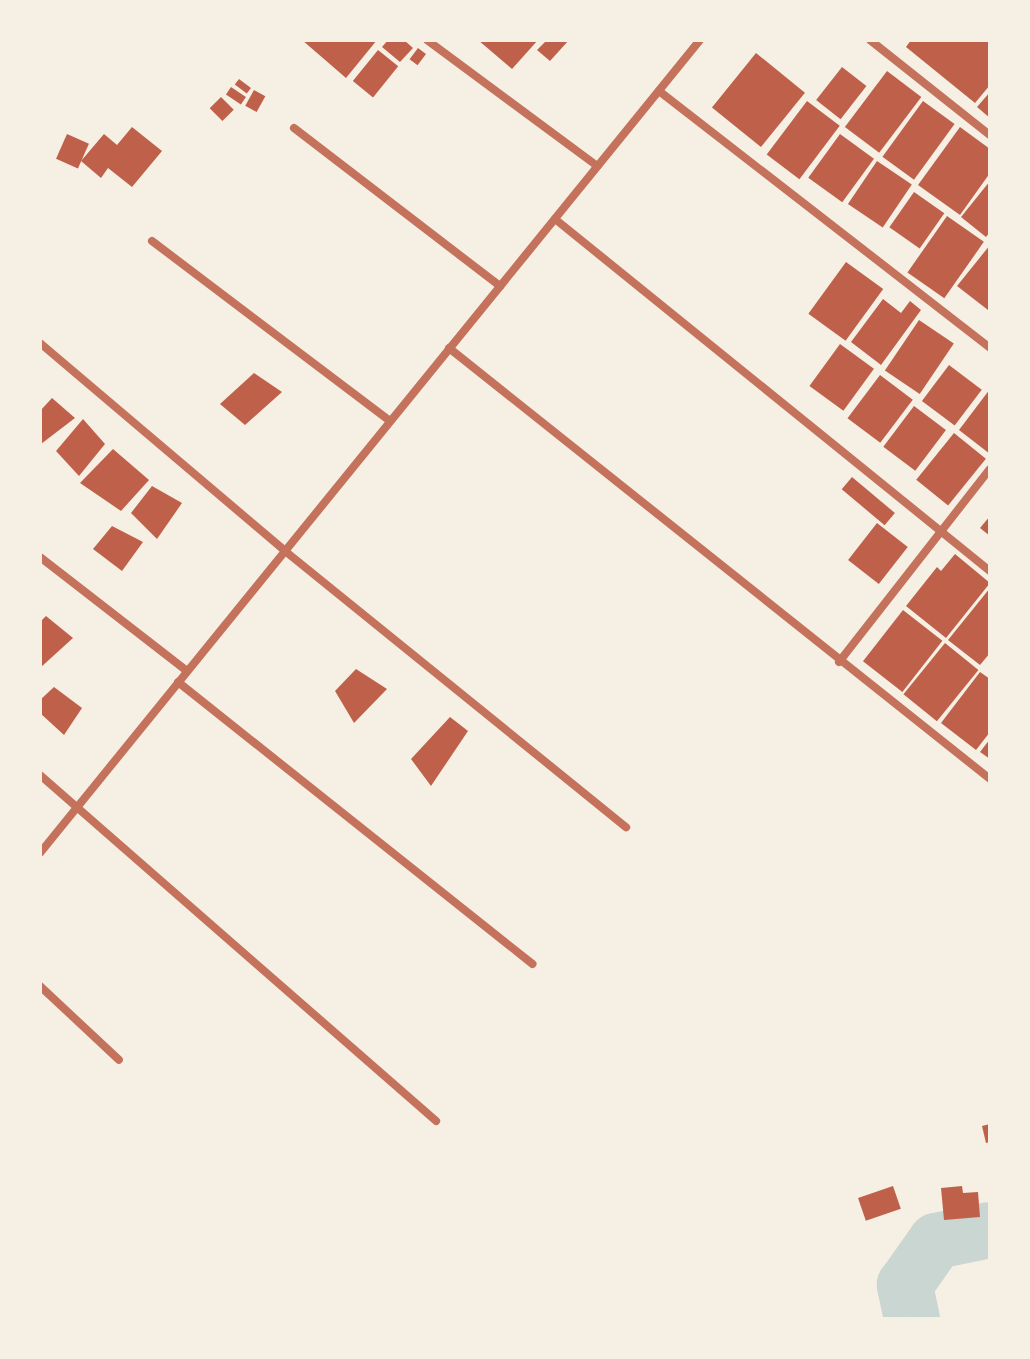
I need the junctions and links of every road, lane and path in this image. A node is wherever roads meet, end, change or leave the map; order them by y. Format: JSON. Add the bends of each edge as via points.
{"nodes":[{"id":1,"x":427,"y":40,"type":"edge"},
{"id":2,"x":700,"y":40,"type":"edge"},
{"id":3,"x":870,"y":40,"type":"edge"},
{"id":4,"x":659,"y":91,"type":"junction"},
{"id":5,"x":294,"y":128,"type":"dead end"},
{"id":6,"x":990,"y":135,"type":"edge"},
{"id":7,"x":597,"y":166,"type":"junction"},
{"id":8,"x":555,"y":219,"type":"junction"},
{"id":9,"x":152,"y":241,"type":"dead end"},
{"id":10,"x":500,"y":286,"type":"junction"},
{"id":11,"x":40,"y":343,"type":"edge"},
{"id":12,"x":449,"y":348,"type":"junction"},
{"id":13,"x":990,"y":348,"type":"edge"},
{"id":14,"x":390,"y":421,"type":"junction"},
{"id":15,"x":990,"y":469,"type":"edge"},
{"id":16,"x":943,"y":533,"type":"junction"},
{"id":17,"x":285,"y":551,"type":"junction"},
{"id":18,"x":40,"y":557,"type":"edge"},
{"id":19,"x":990,"y":571,"type":"edge"},
{"id":20,"x":839,"y":662,"type":"junction"},
{"id":21,"x":187,"y":671,"type":"junction"},
{"id":22,"x":178,"y":682,"type":"junction"},
{"id":23,"x":40,"y":775,"type":"edge"},
{"id":24,"x":990,"y":779,"type":"edge"},
{"id":25,"x":78,"y":807,"type":"junction"},
{"id":26,"x":626,"y":827,"type":"dead end"},
{"id":27,"x":40,"y":853,"type":"edge"},
{"id":28,"x":533,"y":964,"type":"dead end"},
{"id":29,"x":40,"y":986,"type":"edge"},
{"id":30,"x":119,"y":1060,"type":"dead end"},
{"id":31,"x":436,"y":1121,"type":"dead end"}],
"edges":[{"from":1,"to":7,"type":"street"},
{"from":2,"to":4,"type":"street"},
{"from":3,"to":6,"type":"street"},
{"from":4,"to":7,"type":"street"},
{"from":4,"to":13,"type":"street"},
{"from":5,"to":10,"type":"street"},
{"from":7,"to":8,"type":"street"},
{"from":8,"to":10,"type":"street"},
{"from":8,"to":16,"type":"street"},
{"from":9,"to":14,"type":"street"},
{"from":10,"to":12,"type":"street"},
{"from":11,"to":17,"type":"street"},
{"from":12,"to":14,"type":"street"},
{"from":12,"to":20,"type":"street"},
{"from":14,"to":17,"type":"street"},
{"from":15,"to":16,"type":"street"},
{"from":16,"to":19,"type":"street"},
{"from":16,"to":20,"type":"street"},
{"from":17,"to":21,"type":"street"},
{"from":17,"to":26,"type":"street"},
{"from":18,"to":21,"type":"street"},
{"from":20,"to":24,"type":"street"},
{"from":21,"to":22,"type":"street"},
{"from":22,"to":25,"type":"street"},
{"from":22,"to":28,"type":"street"},
{"from":23,"to":25,"type":"street"},
{"from":25,"to":27,"type":"street"},
{"from":25,"to":31,"type":"street"},
{"from":29,"to":30,"type":"street"}]}
